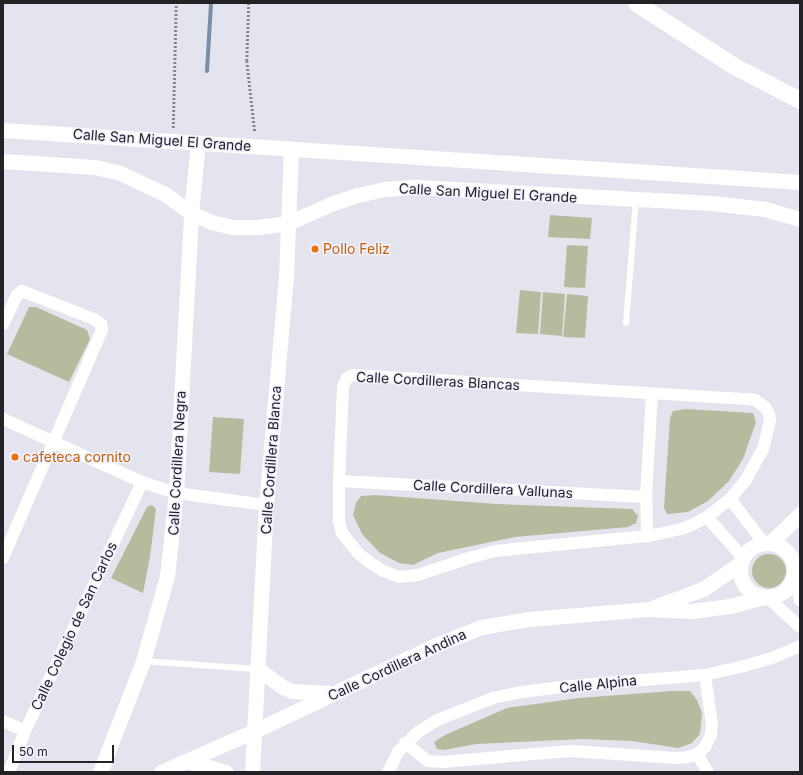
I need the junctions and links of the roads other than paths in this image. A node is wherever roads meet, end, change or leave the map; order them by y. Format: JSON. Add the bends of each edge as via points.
{"nodes":[{"id":1,"x":636,"y":3,"type":"edge"},
{"id":2,"x":800,"y":100,"type":"edge"},
{"id":3,"x":3,"y":130,"type":"edge"},
{"id":4,"x":198,"y":142,"type":"junction"},
{"id":5,"x":291,"y":149,"type":"junction"},
{"id":6,"x":3,"y":161,"type":"edge"},
{"id":7,"x":800,"y":182,"type":"edge"},
{"id":8,"x":636,"y":200,"type":"junction"},
{"id":9,"x":191,"y":213,"type":"junction"},
{"id":10,"x":800,"y":219,"type":"edge"},
{"id":11,"x":288,"y":223,"type":"junction"},
{"id":12,"x":626,"y":323,"type":"dead end"},
{"id":13,"x":3,"y":324,"type":"edge"},
{"id":14,"x":652,"y":394,"type":"junction"},
{"id":15,"x":3,"y":419,"type":"edge"},
{"id":16,"x":55,"y":442,"type":"junction"},
{"id":17,"x":340,"y":481,"type":"junction"},
{"id":18,"x":142,"y":482,"type":"junction"},
{"id":19,"x":176,"y":493,"type":"junction"},
{"id":20,"x":646,"y":497,"type":"junction"},
{"id":21,"x":730,"y":499,"type":"junction"},
{"id":22,"x":266,"y":505,"type":"junction"},
{"id":23,"x":800,"y":514,"type":"edge"},
{"id":24,"x":707,"y":517,"type":"junction"},
{"id":25,"x":647,"y":536,"type":"junction"},
{"id":26,"x":767,"y":543,"type":"junction"},
{"id":27,"x":3,"y":558,"type":"edge"},
{"id":28,"x":742,"y":560,"type":"junction"},
{"id":29,"x":796,"y":570,"type":"edge"},
{"id":30,"x":766,"y":597,"type":"junction"},
{"id":31,"x":800,"y":600,"type":"edge"},
{"id":32,"x":647,"y":609,"type":"junction"},
{"id":33,"x":800,"y":627,"type":"edge"},
{"id":34,"x":800,"y":646,"type":"edge"},
{"id":35,"x":143,"y":661,"type":"junction"},
{"id":36,"x":258,"y":669,"type":"junction"},
{"id":37,"x":705,"y":675,"type":"junction"},
{"id":38,"x":335,"y":693,"type":"junction"},
{"id":39,"x":3,"y":721,"type":"edge"},
{"id":40,"x":25,"y":731,"type":"junction"},
{"id":41,"x":254,"y":731,"type":"junction"},
{"id":42,"x":405,"y":743,"type":"junction"},
{"id":43,"x":697,"y":754,"type":"junction"},
{"id":44,"x":186,"y":761,"type":"junction"},
{"id":45,"x":9,"y":772,"type":"edge"},
{"id":46,"x":100,"y":772,"type":"edge"},
{"id":47,"x":161,"y":772,"type":"edge"},
{"id":48,"x":226,"y":772,"type":"edge"},
{"id":49,"x":252,"y":772,"type":"edge"},
{"id":50,"x":388,"y":772,"type":"edge"},
{"id":51,"x":708,"y":772,"type":"edge"}],
"edges":[{"from":1,"to":2,"type":"main road","via":[[734,66]]},
{"from":3,"to":4,"type":"street","name":"Calle San Miguel El Grande"},
{"from":4,"to":5,"type":"street","name":"Calle San Miguel El Grande"},
{"from":4,"to":9,"type":"street","name":"Calle Cordillera Negra"},
{"from":5,"to":7,"type":"street","name":"Calle San Miguel El Grande"},
{"from":5,"to":11,"type":"street","name":"Calle Cordillera Blanca"},
{"from":6,"to":9,"type":"street","name":"Calle San Miguel El Grande","via":[[95,167],[120,173],[165,194]]},
{"from":8,"to":10,"type":"street","name":"Calle San Miguel El Grande","via":[[740,206]]},
{"from":8,"to":11,"type":"street","name":"Calle San Miguel El Grande","via":[[400,187],[352,197]]},
{"from":8,"to":12,"type":"lane"},
{"from":9,"to":11,"type":"street","name":"Calle San Miguel El Grande","via":[[211,222],[233,227]]},
{"from":9,"to":19,"type":"street","name":"Calle Cordillera Negra"},
{"from":11,"to":22,"type":"street","name":"Calle Cordillera Blanca","via":[[286,278]]},
{"from":13,"to":16,"type":"street","via":[[17,295],[22,291],[94,319],[102,327]]},
{"from":14,"to":17,"type":"street","name":"Calle Cordilleras Blancas","via":[[353,375],[347,378],[343,386]]},
{"from":14,"to":20,"type":"street"},
{"from":14,"to":21,"type":"street","name":"Calle Cordilleras Blancas","via":[[747,399],[765,407],[770,421],[763,449]]},
{"from":15,"to":16,"type":"street"},
{"from":16,"to":18,"type":"street"},
{"from":16,"to":27,"type":"street"},
{"from":17,"to":20,"type":"street","name":"Calle Cordillera Vallunas"},
{"from":17,"to":25,"type":"street","name":"Calle Cordilleras Blancas","via":[[339,522],[342,533],[369,562],[383,571],[399,576],[418,575],[495,551]]},
{"from":18,"to":19,"type":"street"},
{"from":18,"to":40,"type":"street","name":"Calle Colegio de San Carlos"},
{"from":19,"to":22,"type":"street"},
{"from":19,"to":35,"type":"street","name":"Calle Cordillera Negra","via":[[167,576]]},
{"from":20,"to":25,"type":"street"},
{"from":21,"to":24,"type":"street","name":"Calle Cordilleras Blancas"},
{"from":21,"to":26,"type":"street"},
{"from":22,"to":36,"type":"street","name":"Calle Cordillera Blanca"},
{"from":23,"to":26,"type":"street"},
{"from":24,"to":25,"type":"street","name":"Calle Cordilleras Blancas","via":[[681,529]]},
{"from":24,"to":28,"type":"street"},
{"from":26,"to":28,"type":"street","via":[[752,547]]},
{"from":26,"to":29,"type":"street","via":[[781,546],[790,554]]},
{"from":28,"to":30,"type":"street","via":[[741,578],[745,585],[756,595]]},
{"from":28,"to":32,"type":"street","name":"Calle Cordillera Andina","via":[[703,589]]},
{"from":29,"to":30,"type":"street","via":[[792,582],[782,593]]},
{"from":29,"to":31,"type":"street"},
{"from":30,"to":32,"type":"street","name":"Calle Cordillera Andina","via":[[730,606],[693,611]]},
{"from":30,"to":33,"type":"street"},
{"from":32,"to":38,"type":"street","name":"Calle Cordillera Andina","via":[[529,619],[482,627],[436,645]]},
{"from":34,"to":37,"type":"street","name":"Calle Alpina","via":[[772,658]]},
{"from":35,"to":36,"type":"lane"},
{"from":35,"to":46,"type":"street","name":"Calle Cordillera Negra"},
{"from":36,"to":38,"type":"street","via":[[292,692]]},
{"from":36,"to":41,"type":"street","name":"Calle Cordillera Blanca"},
{"from":37,"to":42,"type":"street","name":"Calle Alpina","via":[[577,685],[493,698],[437,720]]},
{"from":37,"to":43,"type":"street","via":[[712,725],[706,747]]},
{"from":38,"to":41,"type":"street","name":"Calle Cordillera Andina"},
{"from":39,"to":40,"type":"street"},
{"from":40,"to":45,"type":"street","name":"Calle Colegio de San Carlos"},
{"from":41,"to":44,"type":"street","name":"Calle Cordillera Andina"},
{"from":41,"to":49,"type":"street","name":"Calle Cordillera Blanca"},
{"from":42,"to":43,"type":"street","via":[[428,761],[443,762],[570,751],[677,758],[688,758]]},
{"from":42,"to":50,"type":"street","name":"Calle Alpina"},
{"from":43,"to":51,"type":"street"},
{"from":44,"to":47,"type":"street","name":"Calle Cordillera Andina"},
{"from":44,"to":48,"type":"street"}]}
